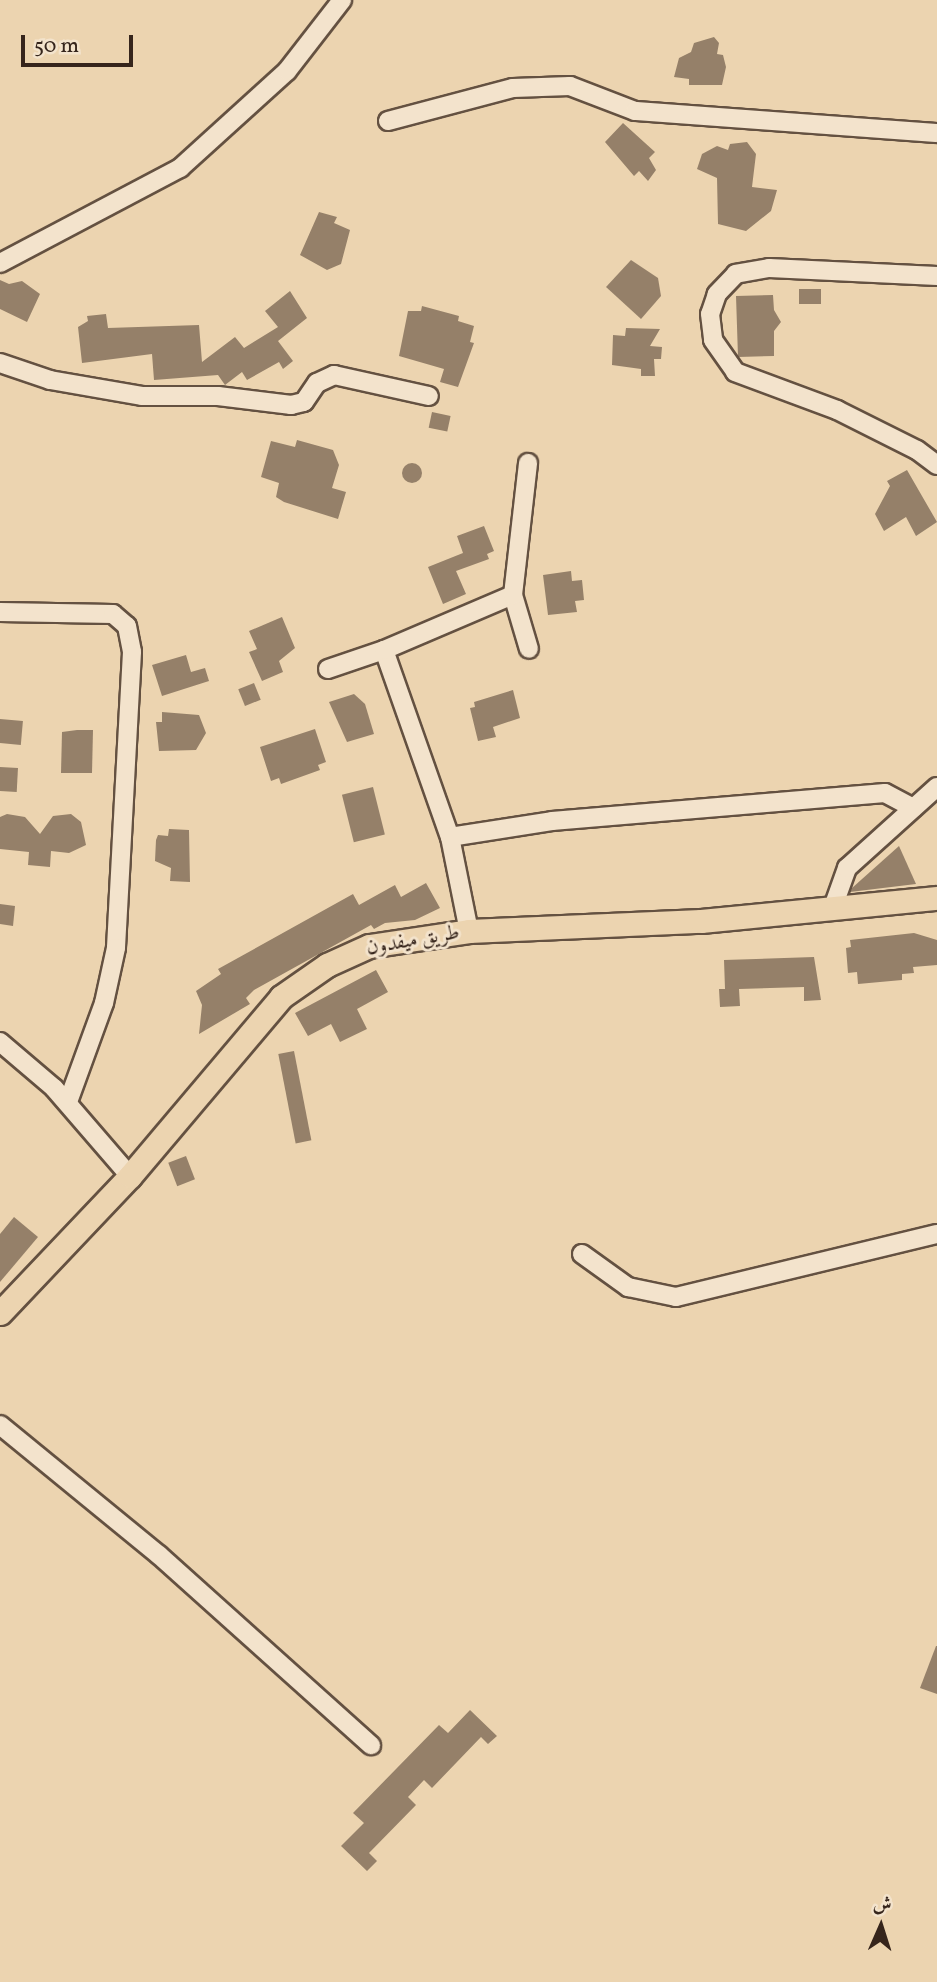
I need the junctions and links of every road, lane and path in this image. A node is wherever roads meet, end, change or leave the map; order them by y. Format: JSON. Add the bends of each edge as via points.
{"nodes":[{"id":1,"x":342,"y":0,"type":"edge"},
{"id":2,"x":388,"y":121,"type":"dead end"},
{"id":3,"x":937,"y":133,"type":"edge"},
{"id":4,"x":0,"y":262,"type":"edge"},
{"id":5,"x":937,"y":276,"type":"edge"},
{"id":6,"x":0,"y":363,"type":"edge"},
{"id":7,"x":429,"y":396,"type":"dead end"},
{"id":8,"x":528,"y":463,"type":"dead end"},
{"id":9,"x":937,"y":465,"type":"edge"},
{"id":10,"x":513,"y":595,"type":"junction"},
{"id":11,"x":0,"y":612,"type":"edge"},
{"id":12,"x":529,"y":649,"type":"dead end"},
{"id":13,"x":384,"y":650,"type":"junction"},
{"id":14,"x":328,"y":669,"type":"dead end"},
{"id":15,"x":937,"y":788,"type":"edge"},
{"id":16,"x":913,"y":808,"type":"junction"},
{"id":17,"x":450,"y":837,"type":"junction"},
{"id":18,"x":937,"y":898,"type":"edge"},
{"id":19,"x":832,"y":910,"type":"junction"},
{"id":20,"x":469,"y":931,"type":"junction"},
{"id":21,"x":0,"y":1042,"type":"edge"},
{"id":22,"x":68,"y":1102,"type":"junction"},
{"id":23,"x":130,"y":1176,"type":"junction"},
{"id":24,"x":937,"y":1234,"type":"edge"},
{"id":25,"x":582,"y":1254,"type":"dead end"},
{"id":26,"x":0,"y":1313,"type":"edge"},
{"id":27,"x":0,"y":1425,"type":"edge"},
{"id":28,"x":371,"y":1745,"type":"dead end"}],
"edges":[{"from":1,"to":4,"type":"street","via":[[287,71],[180,168]]},
{"from":2,"to":3,"type":"street","via":[[513,88],[570,86],[635,111]]},
{"from":5,"to":9,"type":"street","via":[[769,268],[736,274],[717,294],[710,314],[713,340],[735,372],[837,410],[917,450]]},
{"from":6,"to":7,"type":"street","via":[[50,380],[142,396],[218,396],[291,405],[304,402],[317,383],[334,375]]},
{"from":8,"to":10,"type":"street"},
{"from":10,"to":12,"type":"street"},
{"from":10,"to":13,"type":"street"},
{"from":11,"to":22,"type":"street","via":[[113,614],[127,626],[132,652],[116,948],[104,1003]]},
{"from":13,"to":14,"type":"street"},
{"from":13,"to":17,"type":"street"},
{"from":15,"to":16,"type":"street"},
{"from":16,"to":17,"type":"street","via":[[885,793],[552,821]]},
{"from":16,"to":19,"type":"street","via":[[847,868]]},
{"from":17,"to":20,"type":"street"},
{"from":18,"to":19,"type":"main road","name":"طريق ميفدون"},
{"from":19,"to":20,"type":"main road","name":"طريق ميفدون"},
{"from":20,"to":23,"type":"main road","name":"طريق ميفدون","via":[[369,946],[304,980],[248,1034]]},
{"from":21,"to":22,"type":"street"},
{"from":22,"to":23,"type":"street"},
{"from":23,"to":26,"type":"main road","name":"طريق ميفدون"},
{"from":24,"to":25,"type":"street","via":[[676,1297],[628,1287]]},
{"from":27,"to":28,"type":"street","via":[[159,1555]]}]}
